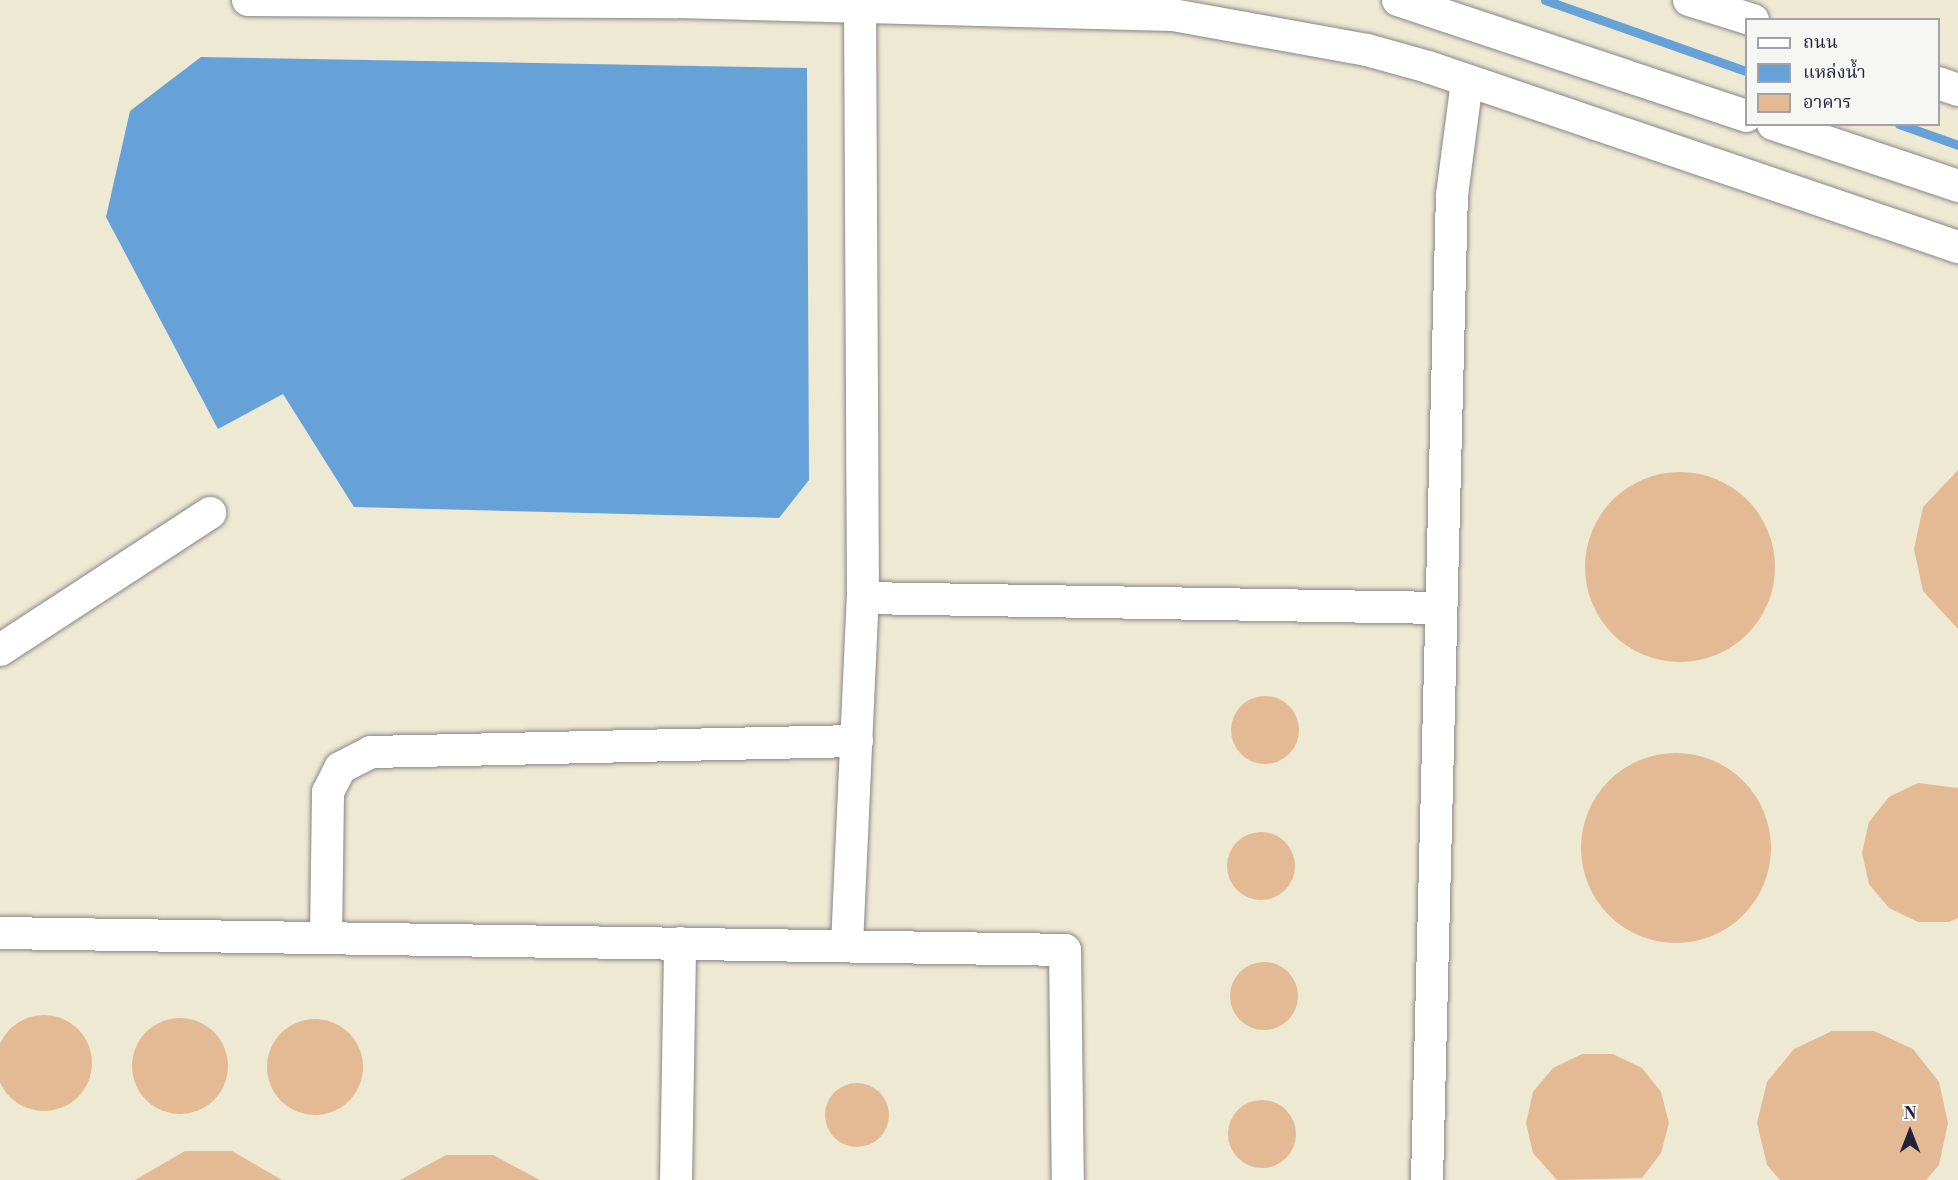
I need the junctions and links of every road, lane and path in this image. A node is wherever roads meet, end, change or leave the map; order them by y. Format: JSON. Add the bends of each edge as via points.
{"nodes":[{"id":1,"x":248,"y":0,"type":"edge"},
{"id":2,"x":1398,"y":0,"type":"edge"},
{"id":3,"x":1689,"y":0,"type":"edge"},
{"id":4,"x":860,"y":7,"type":"junction"},
{"id":5,"x":1747,"y":18,"type":"edge"},
{"id":6,"x":1467,"y":81,"type":"junction"},
{"id":7,"x":1940,"y":84,"type":"edge"},
{"id":8,"x":1958,"y":90,"type":"edge"},
{"id":9,"x":1745,"y":116,"type":"edge"},
{"id":10,"x":1779,"y":126,"type":"edge"},
{"id":11,"x":1958,"y":186,"type":"edge"},
{"id":12,"x":1958,"y":247,"type":"edge"},
{"id":13,"x":210,"y":513,"type":"dead end"},
{"id":14,"x":863,"y":598,"type":"junction"},
{"id":15,"x":1441,"y":608,"type":"junction"},
{"id":16,"x":0,"y":650,"type":"edge"},
{"id":17,"x":857,"y":741,"type":"junction"},
{"id":18,"x":0,"y":933,"type":"edge"},
{"id":19,"x":326,"y":938,"type":"junction"},
{"id":20,"x":680,"y":943,"type":"junction"},
{"id":21,"x":847,"y":945,"type":"junction"},
{"id":22,"x":676,"y":1180,"type":"edge"},
{"id":23,"x":1068,"y":1180,"type":"edge"},
{"id":24,"x":1427,"y":1180,"type":"edge"}],
"edges":[{"from":1,"to":4,"type":"lane"},
{"from":2,"to":9,"type":"lane"},
{"from":3,"to":5,"type":"lane"},
{"from":4,"to":6,"type":"lane","via":[[1173,15],[1367,50]]},
{"from":4,"to":14,"type":"lane"},
{"from":6,"to":12,"type":"lane"},
{"from":6,"to":15,"type":"lane","via":[[1452,195]]},
{"from":7,"to":8,"type":"lane"},
{"from":10,"to":11,"type":"lane"},
{"from":13,"to":16,"type":"lane"},
{"from":14,"to":15,"type":"lane"},
{"from":14,"to":17,"type":"lane"},
{"from":15,"to":24,"type":"lane"},
{"from":17,"to":19,"type":"lane","via":[[371,752],[340,768],[327,792]]},
{"from":17,"to":21,"type":"lane"},
{"from":18,"to":19,"type":"lane"},
{"from":19,"to":20,"type":"lane"},
{"from":20,"to":21,"type":"lane"},
{"from":20,"to":22,"type":"lane"},
{"from":21,"to":23,"type":"lane","via":[[1065,950]]}]}
